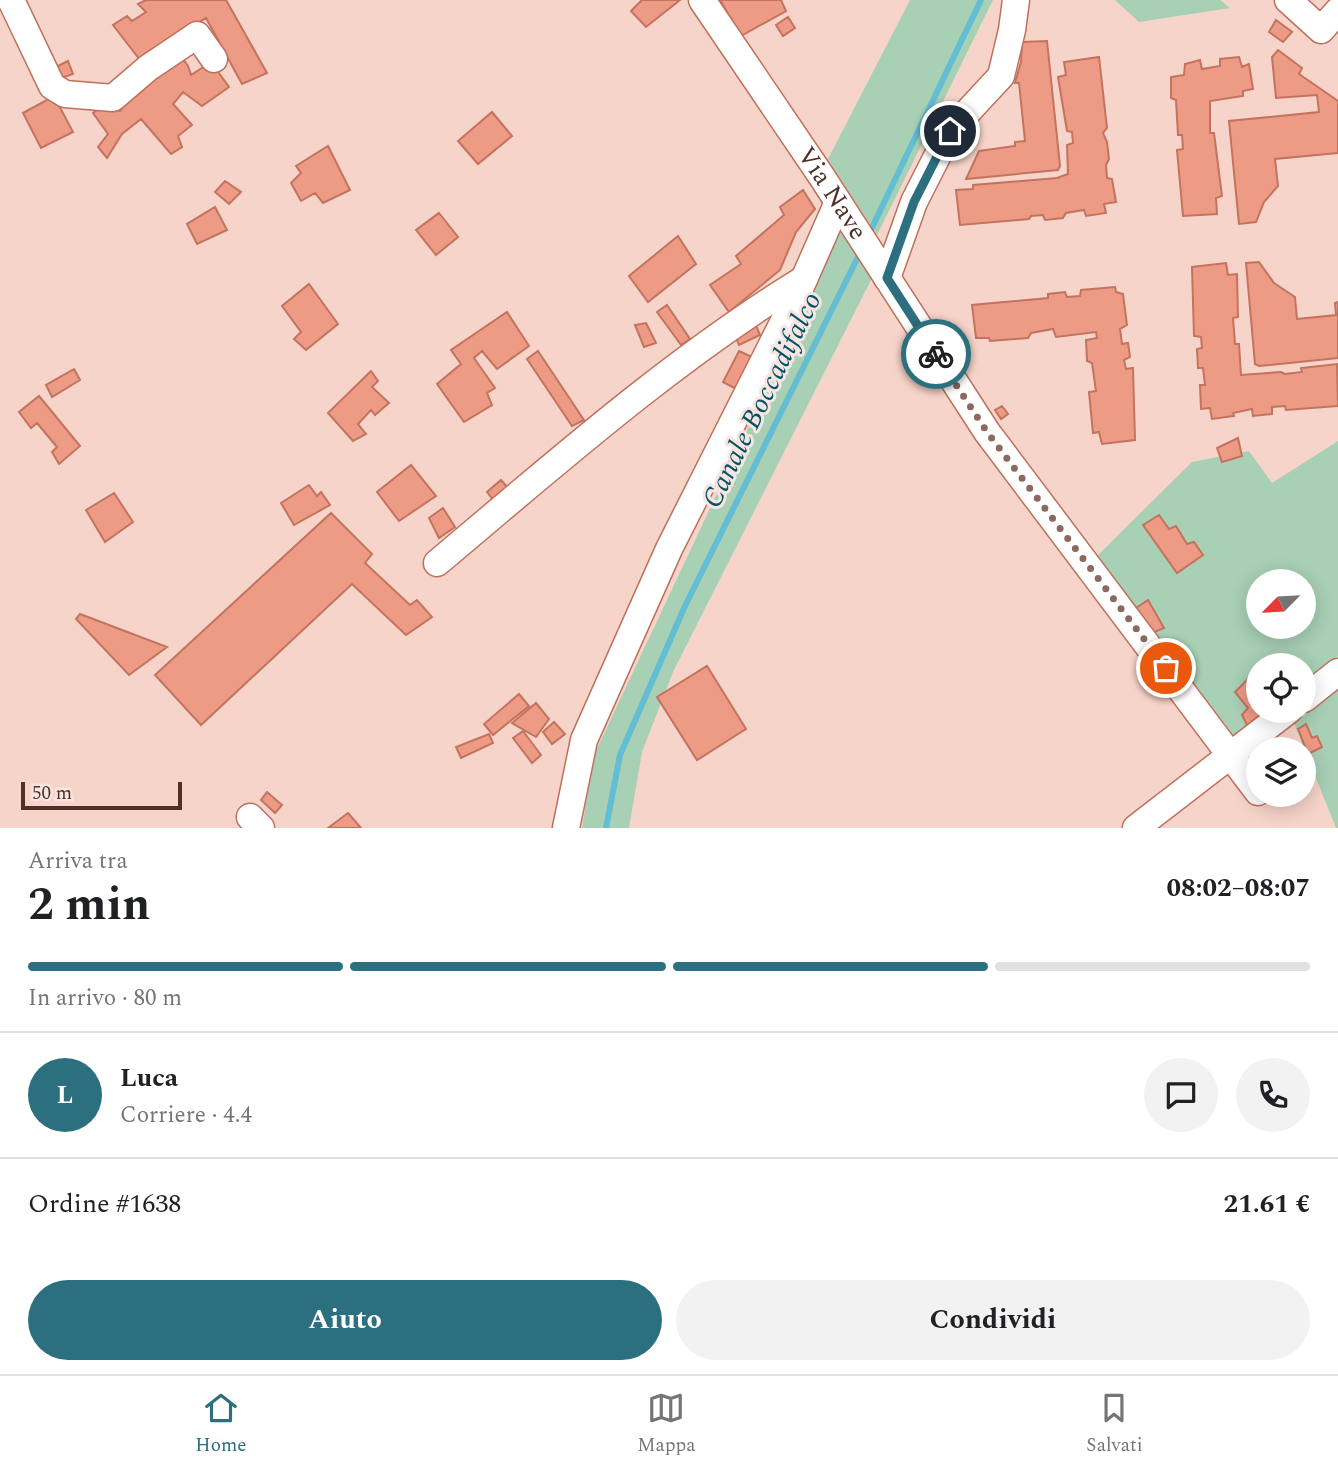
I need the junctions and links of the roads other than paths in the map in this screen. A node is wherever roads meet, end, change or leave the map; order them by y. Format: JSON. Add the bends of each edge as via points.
{"nodes":[{"id":1,"x":11,"y":0,"type":"edge"},
{"id":2,"x":702,"y":0,"type":"edge"},
{"id":3,"x":1017,"y":0,"type":"edge"},
{"id":4,"x":1288,"y":0,"type":"edge"},
{"id":5,"x":1338,"y":11,"type":"edge"},
{"id":6,"x":214,"y":59,"type":"dead end"},
{"id":7,"x":838,"y":202,"type":"junction"},
{"id":8,"x":884,"y":273,"type":"junction"},
{"id":9,"x":804,"y":279,"type":"junction"},
{"id":10,"x":437,"y":563,"type":"dead end"},
{"id":11,"x":1338,"y":672,"type":"edge"},
{"id":12,"x":1316,"y":689,"type":"edge"},
{"id":13,"x":1273,"y":723,"type":"edge"},
{"id":14,"x":1231,"y":756,"type":"junction"},
{"id":15,"x":1246,"y":776,"type":"edge"},
{"id":16,"x":566,"y":828,"type":"edge"},
{"id":17,"x":1136,"y":828,"type":"edge"}],
"edges":[{"from":1,"to":6,"type":"street","via":[[52,86],[65,94],[113,98],[197,35]]},
{"from":2,"to":7,"type":"street","name":"Via Nave"},
{"from":3,"to":8,"type":"street","via":[[1001,76],[950,131]]},
{"from":4,"to":5,"type":"street","via":[[1321,30]]},
{"from":7,"to":8,"type":"street","name":"Via Nave"},
{"from":7,"to":9,"type":"street"},
{"from":8,"to":14,"type":"street","name":"Via Nave","via":[[987,432]]},
{"from":9,"to":10,"type":"street","via":[[722,333]]},
{"from":9,"to":16,"type":"street","via":[[669,549],[584,740]]},
{"from":11,"to":12,"type":"street"},
{"from":13,"to":14,"type":"street"},
{"from":14,"to":15,"type":"street","name":"Via Nave"},
{"from":14,"to":17,"type":"street"}]}
